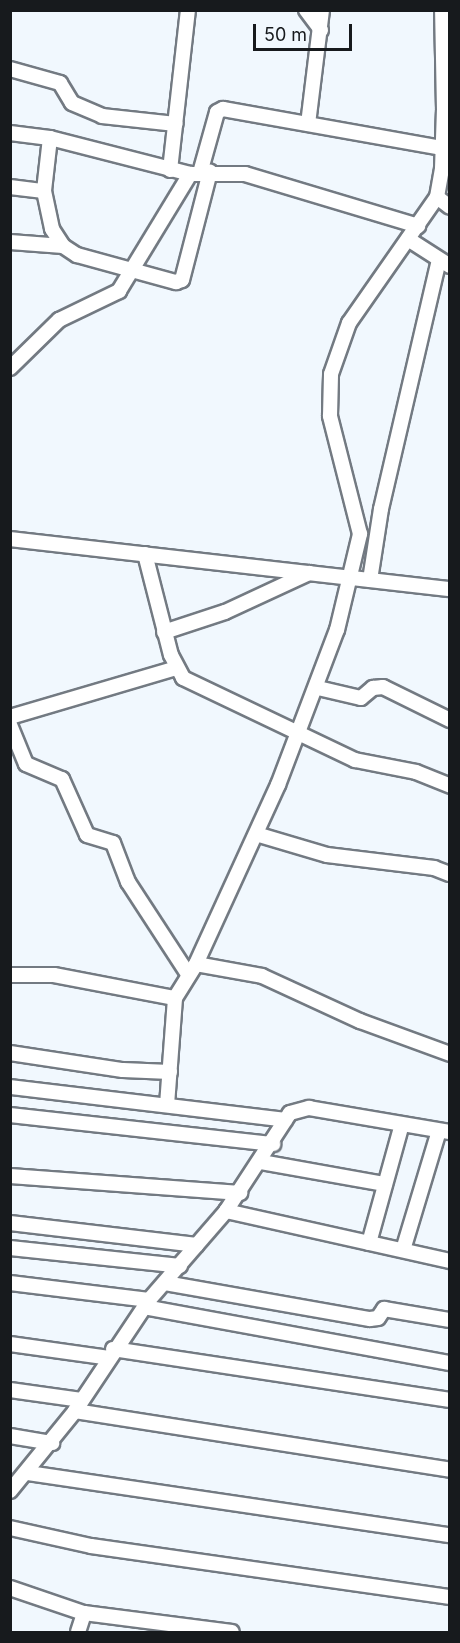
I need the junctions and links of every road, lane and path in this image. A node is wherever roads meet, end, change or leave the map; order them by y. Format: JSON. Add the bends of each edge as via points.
{"nodes":[{"id":1,"x":188,"y":10,"type":"edge"},
{"id":2,"x":306,"y":10,"type":"edge"},
{"id":3,"x":322,"y":10,"type":"edge"},
{"id":4,"x":442,"y":10,"type":"edge"},
{"id":5,"x":321,"y":30,"type":"junction"},
{"id":6,"x":446,"y":30,"type":"edge"},
{"id":7,"x":10,"y":69,"type":"edge"},
{"id":8,"x":447,"y":110,"type":"edge"},
{"id":9,"x":176,"y":124,"type":"junction"},
{"id":10,"x":308,"y":124,"type":"junction"},
{"id":11,"x":10,"y":133,"type":"edge"},
{"id":12,"x":51,"y":138,"type":"junction"},
{"id":13,"x":442,"y":148,"type":"junction"},
{"id":14,"x":170,"y":170,"type":"junction"},
{"id":15,"x":200,"y":173,"type":"junction"},
{"id":16,"x":10,"y":187,"type":"edge"},
{"id":17,"x":44,"y":191,"type":"junction"},
{"id":18,"x":436,"y":197,"type":"junction"},
{"id":19,"x":450,"y":207,"type":"edge"},
{"id":20,"x":418,"y":226,"type":"junction"},
{"id":21,"x":408,"y":239,"type":"junction"},
{"id":22,"x":10,"y":242,"type":"edge"},
{"id":23,"x":63,"y":246,"type":"junction"},
{"id":24,"x":444,"y":263,"type":"edge"},
{"id":25,"x":133,"y":268,"type":"junction"},
{"id":26,"x":10,"y":368,"type":"edge"},
{"id":27,"x":10,"y":538,"type":"edge"},
{"id":28,"x":145,"y":554,"type":"junction"},
{"id":29,"x":309,"y":573,"type":"junction"},
{"id":30,"x":348,"y":578,"type":"junction"},
{"id":31,"x":370,"y":580,"type":"junction"},
{"id":32,"x":450,"y":589,"type":"edge"},
{"id":33,"x":164,"y":632,"type":"junction"},
{"id":34,"x":176,"y":668,"type":"junction"},
{"id":35,"x":318,"y":688,"type":"junction"},
{"id":36,"x":10,"y":717,"type":"edge"},
{"id":37,"x":450,"y":720,"type":"edge"},
{"id":38,"x":10,"y":724,"type":"edge"},
{"id":39,"x":301,"y":734,"type":"junction"},
{"id":40,"x":450,"y":786,"type":"edge"},
{"id":41,"x":256,"y":834,"type":"junction"},
{"id":42,"x":450,"y":874,"type":"edge"},
{"id":43,"x":192,"y":969,"type":"junction"},
{"id":44,"x":10,"y":975,"type":"edge"},
{"id":45,"x":175,"y":998,"type":"junction"},
{"id":46,"x":10,"y":1053,"type":"edge"},
{"id":47,"x":450,"y":1054,"type":"edge"},
{"id":48,"x":170,"y":1072,"type":"junction"},
{"id":49,"x":10,"y":1087,"type":"edge"},
{"id":50,"x":166,"y":1105,"type":"junction"},
{"id":51,"x":10,"y":1116,"type":"edge"},
{"id":52,"x":285,"y":1120,"type":"junction"},
{"id":53,"x":402,"y":1124,"type":"junction"},
{"id":54,"x":444,"y":1131,"type":"edge"},
{"id":55,"x":273,"y":1144,"type":"junction"},
{"id":56,"x":261,"y":1162,"type":"junction"},
{"id":57,"x":10,"y":1176,"type":"edge"},
{"id":58,"x":385,"y":1184,"type":"junction"},
{"id":59,"x":240,"y":1193,"type":"junction"},
{"id":60,"x":226,"y":1211,"type":"junction"},
{"id":61,"x":10,"y":1223,"type":"edge"},
{"id":62,"x":369,"y":1243,"type":"junction"},
{"id":63,"x":197,"y":1245,"type":"junction"},
{"id":64,"x":10,"y":1248,"type":"edge"},
{"id":65,"x":403,"y":1250,"type":"junction"},
{"id":66,"x":450,"y":1261,"type":"edge"},
{"id":67,"x":180,"y":1266,"type":"junction"},
{"id":68,"x":10,"y":1283,"type":"edge"},
{"id":69,"x":165,"y":1283,"type":"junction"},
{"id":70,"x":146,"y":1303,"type":"junction"},
{"id":71,"x":450,"y":1320,"type":"edge"},
{"id":72,"x":10,"y":1344,"type":"edge"},
{"id":73,"x":111,"y":1353,"type":"junction"},
{"id":74,"x":450,"y":1363,"type":"edge"},
{"id":75,"x":10,"y":1390,"type":"edge"},
{"id":76,"x":450,"y":1400,"type":"edge"},
{"id":77,"x":78,"y":1405,"type":"junction"},
{"id":78,"x":10,"y":1436,"type":"edge"},
{"id":79,"x":52,"y":1443,"type":"junction"},
{"id":80,"x":450,"y":1470,"type":"edge"},
{"id":81,"x":28,"y":1473,"type":"junction"},
{"id":82,"x":10,"y":1491,"type":"edge"},
{"id":83,"x":10,"y":1528,"type":"edge"},
{"id":84,"x":450,"y":1536,"type":"edge"},
{"id":85,"x":10,"y":1588,"type":"edge"},
{"id":86,"x":450,"y":1596,"type":"edge"},
{"id":87,"x":84,"y":1613,"type":"junction"},
{"id":88,"x":78,"y":1632,"type":"edge"},
{"id":89,"x":232,"y":1632,"type":"edge"}],
"edges":[{"from":1,"to":9,"type":"street"},
{"from":2,"to":5,"type":"street"},
{"from":3,"to":5,"type":"street"},
{"from":4,"to":6,"type":"street"},
{"from":5,"to":10,"type":"street"},
{"from":6,"to":8,"type":"street"},
{"from":7,"to":9,"type":"street","via":[[63,84],[72,103],[102,116]]},
{"from":8,"to":13,"type":"street"},
{"from":9,"to":14,"type":"street"},
{"from":10,"to":13,"type":"street"},
{"from":10,"to":15,"type":"street","via":[[223,109],[217,112]]},
{"from":11,"to":12,"type":"street"},
{"from":12,"to":14,"type":"street"},
{"from":12,"to":17,"type":"street"},
{"from":13,"to":18,"type":"street"},
{"from":14,"to":15,"type":"street"},
{"from":15,"to":20,"type":"street","via":[[245,174],[279,182],[363,212]]},
{"from":15,"to":25,"type":"street"},
{"from":15,"to":25,"type":"street","via":[[181,281]]},
{"from":16,"to":17,"type":"street"},
{"from":17,"to":23,"type":"street","via":[[52,229]]},
{"from":18,"to":19,"type":"street"},
{"from":18,"to":20,"type":"street"},
{"from":20,"to":21,"type":"street"},
{"from":21,"to":24,"type":"street"},
{"from":21,"to":30,"type":"street","via":[[349,323],[331,374],[330,416],[359,525]]},
{"from":22,"to":23,"type":"street"},
{"from":23,"to":25,"type":"street","via":[[77,255]]},
{"from":24,"to":31,"type":"street","via":[[381,509]]},
{"from":25,"to":26,"type":"street","via":[[119,291],[59,320]]},
{"from":27,"to":28,"type":"street"},
{"from":28,"to":29,"type":"street"},
{"from":28,"to":33,"type":"street"},
{"from":29,"to":30,"type":"street"},
{"from":29,"to":33,"type":"street","via":[[225,612]]},
{"from":30,"to":31,"type":"street"},
{"from":30,"to":35,"type":"street","via":[[337,630]]},
{"from":31,"to":32,"type":"street"},
{"from":33,"to":34,"type":"street"},
{"from":34,"to":36,"type":"street"},
{"from":34,"to":39,"type":"street","via":[[183,678]]},
{"from":35,"to":37,"type":"street","via":[[361,698],[373,688],[383,687]]},
{"from":35,"to":39,"type":"street"},
{"from":38,"to":43,"type":"street","via":[[26,764],[62,779],[87,835],[113,843],[128,882]]},
{"from":39,"to":40,"type":"street","via":[[355,760],[416,772]]},
{"from":39,"to":41,"type":"street"},
{"from":41,"to":42,"type":"street","via":[[327,855],[434,868]]},
{"from":41,"to":43,"type":"street"},
{"from":43,"to":45,"type":"street"},
{"from":43,"to":47,"type":"street","via":[[262,976],[360,1022]]},
{"from":44,"to":45,"type":"street","via":[[54,975]]},
{"from":45,"to":48,"type":"street"},
{"from":46,"to":48,"type":"street","via":[[123,1070]]},
{"from":48,"to":50,"type":"street"},
{"from":49,"to":50,"type":"street"},
{"from":50,"to":52,"type":"street"},
{"from":51,"to":55,"type":"street"},
{"from":52,"to":53,"type":"street","via":[[302,1108]]},
{"from":52,"to":55,"type":"street"},
{"from":53,"to":54,"type":"street"},
{"from":53,"to":58,"type":"street"},
{"from":54,"to":65,"type":"street"},
{"from":55,"to":56,"type":"street"},
{"from":56,"to":58,"type":"street"},
{"from":56,"to":59,"type":"street"},
{"from":57,"to":59,"type":"street"},
{"from":58,"to":62,"type":"street"},
{"from":59,"to":60,"type":"street"},
{"from":60,"to":62,"type":"street"},
{"from":60,"to":63,"type":"street"},
{"from":61,"to":63,"type":"street"},
{"from":62,"to":65,"type":"street"},
{"from":63,"to":67,"type":"street"},
{"from":64,"to":67,"type":"street"},
{"from":65,"to":66,"type":"street"},
{"from":67,"to":69,"type":"street"},
{"from":68,"to":70,"type":"street"},
{"from":69,"to":70,"type":"street"},
{"from":69,"to":71,"type":"street","via":[[370,1319],[378,1318],[384,1309]]},
{"from":70,"to":73,"type":"street"},
{"from":70,"to":74,"type":"street"},
{"from":72,"to":73,"type":"street"},
{"from":73,"to":76,"type":"street"},
{"from":73,"to":77,"type":"street"},
{"from":75,"to":77,"type":"street"},
{"from":77,"to":79,"type":"street"},
{"from":77,"to":80,"type":"street"},
{"from":78,"to":79,"type":"street"},
{"from":79,"to":81,"type":"street"},
{"from":81,"to":82,"type":"street"},
{"from":81,"to":84,"type":"street"},
{"from":83,"to":86,"type":"street","via":[[91,1546]]},
{"from":85,"to":87,"type":"street"},
{"from":87,"to":88,"type":"street"},
{"from":87,"to":89,"type":"street"}]}
